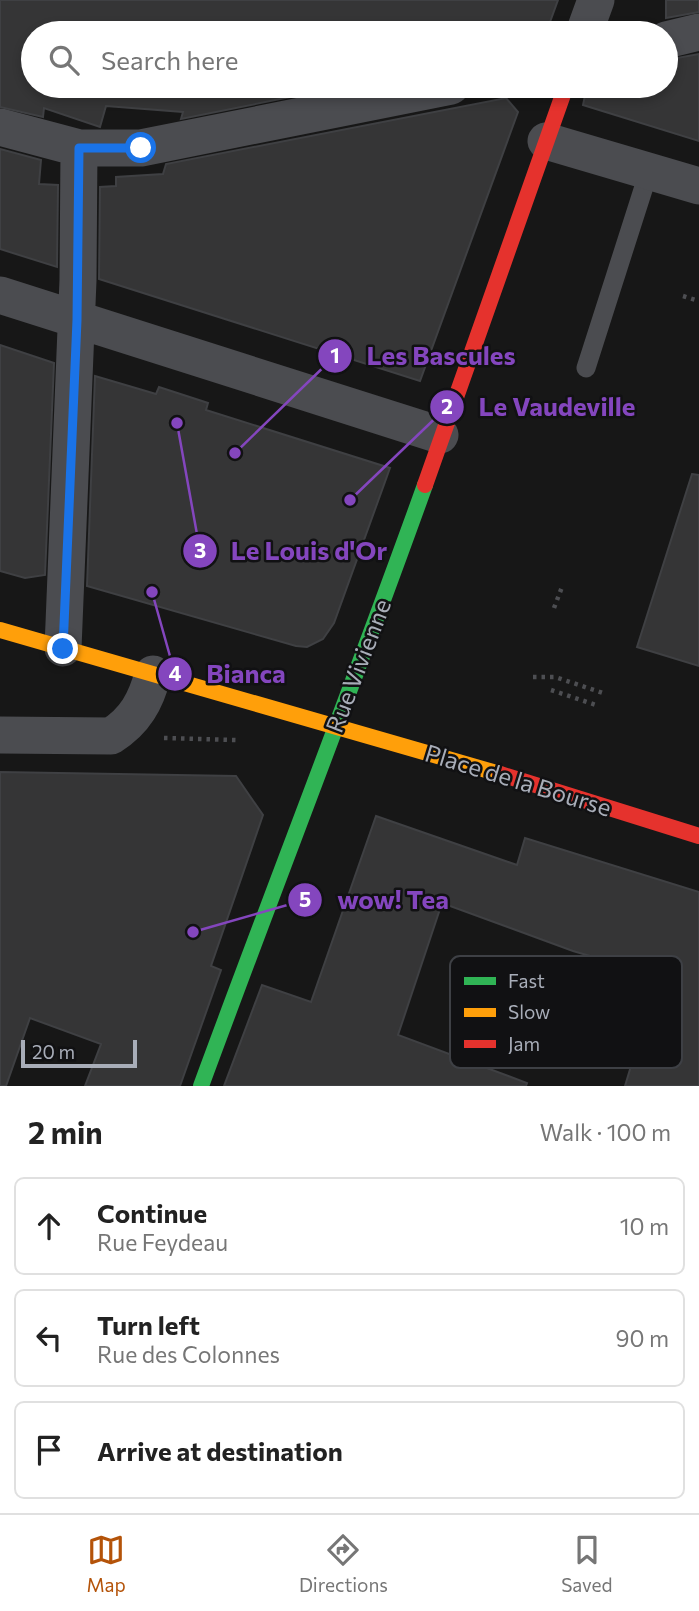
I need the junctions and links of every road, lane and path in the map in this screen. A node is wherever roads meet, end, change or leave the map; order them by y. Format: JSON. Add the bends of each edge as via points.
{"nodes":[{"id":1,"x":596,"y":0,"type":"edge"},
{"id":2,"x":588,"y":21,"type":"edge"},
{"id":3,"x":699,"y":32,"type":"edge"},
{"id":4,"x":678,"y":37,"type":"edge"},
{"id":5,"x":391,"y":98,"type":"edge"},
{"id":6,"x":562,"y":98,"type":"edge"},
{"id":7,"x":0,"y":127,"type":"edge"},
{"id":8,"x":546,"y":141,"type":"junction"},
{"id":9,"x":79,"y":148,"type":"junction"},
{"id":10,"x":649,"y":171,"type":"junction"},
{"id":11,"x":699,"y":186,"type":"edge"},
{"id":12,"x":0,"y":295,"type":"edge"},
{"id":13,"x":683,"y":296,"type":"dead end"},
{"id":14,"x":699,"y":301,"type":"edge"},
{"id":15,"x":77,"y":320,"type":"junction"},
{"id":16,"x":586,"y":368,"type":"dead end"},
{"id":17,"x":440,"y":435,"type":"junction"},
{"id":18,"x":562,"y":587,"type":"dead end"},
{"id":19,"x":554,"y":608,"type":"dead end"},
{"id":20,"x":0,"y":630,"type":"edge"},
{"id":21,"x":63,"y":649,"type":"junction"},
{"id":22,"x":153,"y":674,"type":"junction"},
{"id":23,"x":534,"y":677,"type":"dead end"},
{"id":24,"x":551,"y":690,"type":"dead end"},
{"id":25,"x":603,"y":693,"type":"dead end"},
{"id":26,"x":599,"y":706,"type":"dead end"},
{"id":27,"x":337,"y":726,"type":"junction"},
{"id":28,"x":0,"y":735,"type":"edge"},
{"id":29,"x":111,"y":736,"type":"junction"},
{"id":30,"x":237,"y":740,"type":"dead end"},
{"id":31,"x":699,"y":836,"type":"edge"},
{"id":32,"x":201,"y":1086,"type":"edge"}],
"edges":[{"from":1,"to":2,"type":"street"},
{"from":3,"to":4,"type":"street"},
{"from":5,"to":9,"type":"street","via":[[141,148]]},
{"from":6,"to":8,"type":"street","name":"Rue Vivienne"},
{"from":7,"to":9,"type":"street"},
{"from":8,"to":10,"type":"street"},
{"from":8,"to":17,"type":"street","name":"Rue Vivienne"},
{"from":9,"to":15,"type":"street"},
{"from":10,"to":11,"type":"street"},
{"from":10,"to":16,"type":"lane"},
{"from":12,"to":15,"type":"street"},
{"from":13,"to":14,"type":"path"},
{"from":15,"to":17,"type":"street"},
{"from":15,"to":21,"type":"street"},
{"from":17,"to":27,"type":"street","name":"Rue Vivienne"},
{"from":18,"to":19,"type":"path"},
{"from":20,"to":21,"type":"street","name":"Place de la Bourse"},
{"from":21,"to":22,"type":"street","name":"Place de la Bourse"},
{"from":22,"to":27,"type":"street","name":"Place de la Bourse"},
{"from":22,"to":29,"type":"street","via":[[141,708]]},
{"from":23,"to":25,"type":"path","via":[[555,677]]},
{"from":24,"to":26,"type":"path"},
{"from":27,"to":31,"type":"street","name":"Place de la Bourse"},
{"from":27,"to":32,"type":"street","name":"Rue Vivienne"},
{"from":28,"to":29,"type":"street"},
{"from":29,"to":30,"type":"path"}]}
